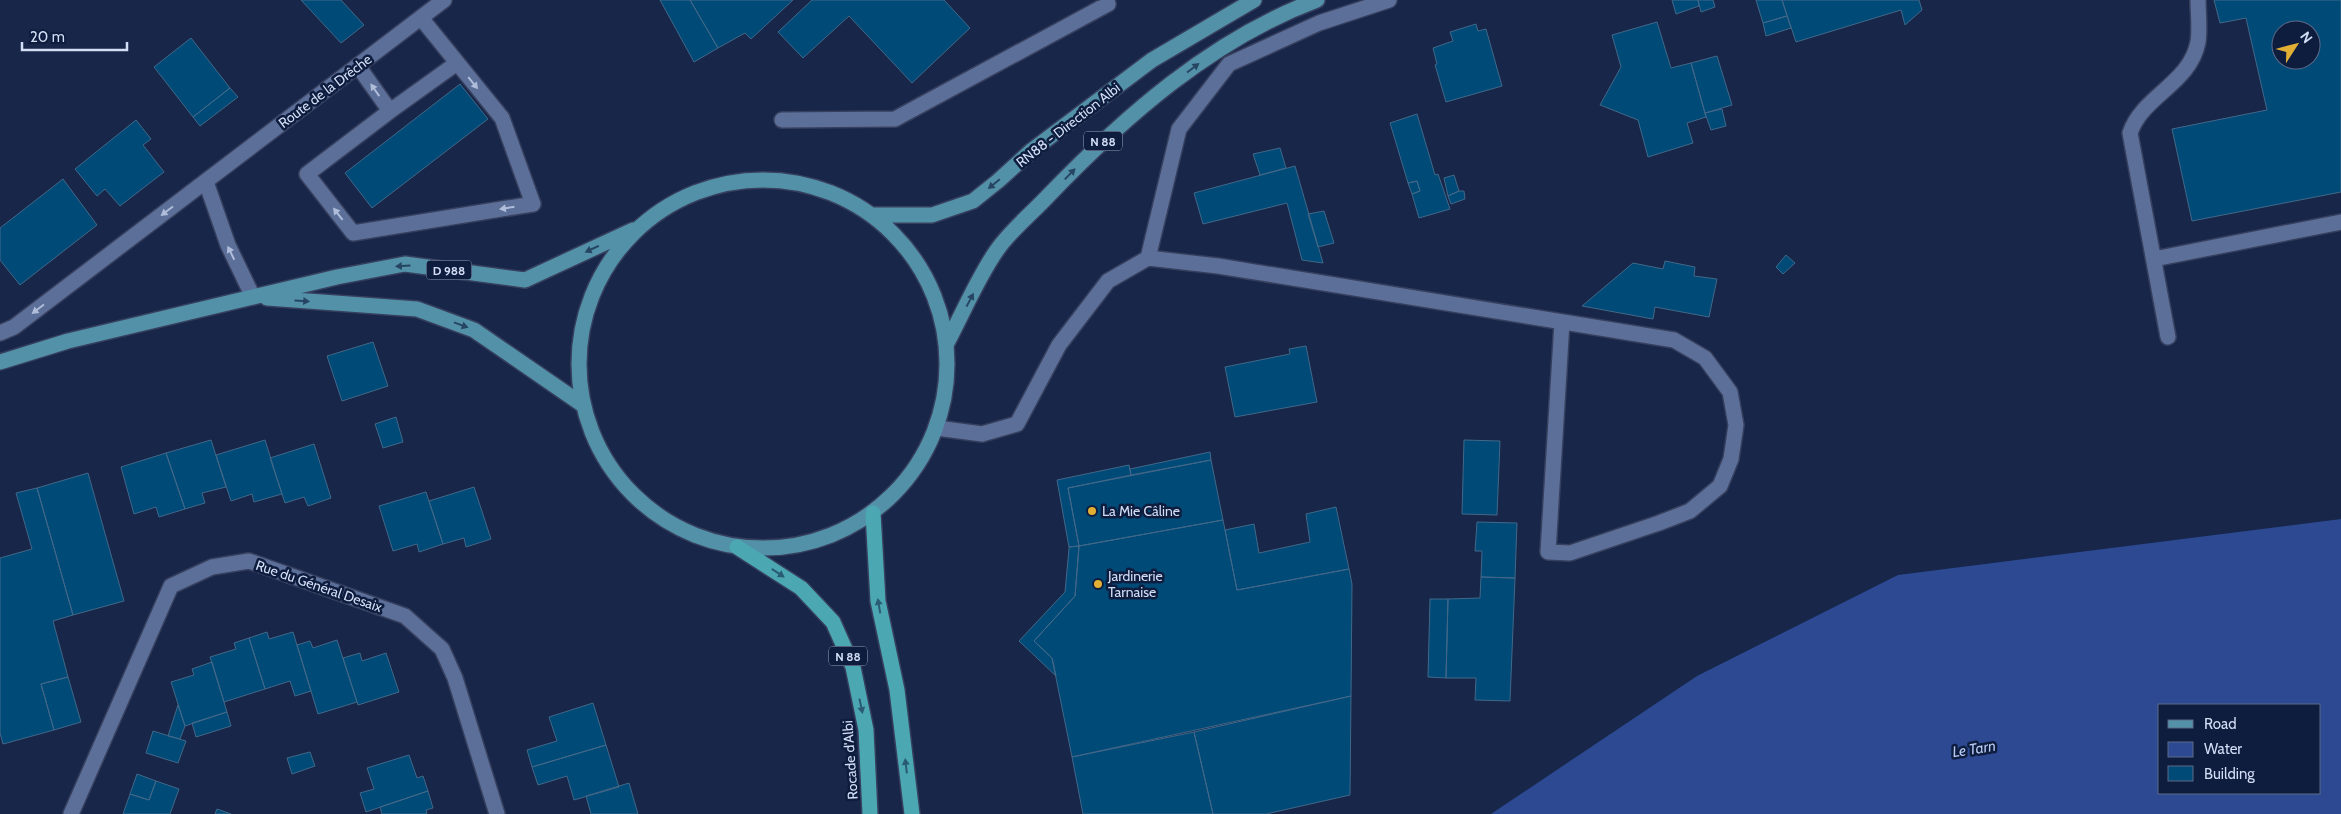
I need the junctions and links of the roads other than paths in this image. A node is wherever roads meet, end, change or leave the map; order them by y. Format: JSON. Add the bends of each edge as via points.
{"nodes":[{"id":1,"x":444,"y":0,"type":"edge"},
{"id":2,"x":1254,"y":0,"type":"edge"},
{"id":3,"x":1317,"y":0,"type":"edge"},
{"id":4,"x":1389,"y":0,"type":"edge"},
{"id":5,"x":2198,"y":0,"type":"edge"},
{"id":6,"x":1108,"y":2,"type":"edge"},
{"id":7,"x":421,"y":18,"type":"junction"},
{"id":8,"x":457,"y":63,"type":"junction"},
{"id":9,"x":358,"y":66,"type":"junction"},
{"id":10,"x":390,"y":111,"type":"junction"},
{"id":11,"x":782,"y":120,"type":"dead end"},
{"id":12,"x":206,"y":182,"type":"junction"},
{"id":13,"x":872,"y":215,"type":"junction"},
{"id":14,"x":2341,"y":222,"type":"edge"},
{"id":15,"x":636,"y":228,"type":"junction"},
{"id":16,"x":1148,"y":258,"type":"junction"},
{"id":17,"x":2154,"y":259,"type":"junction"},
{"id":18,"x":253,"y":297,"type":"junction"},
{"id":19,"x":1562,"y":322,"type":"junction"},
{"id":20,"x":0,"y":333,"type":"edge"},
{"id":21,"x":2168,"y":337,"type":"dead end"},
{"id":22,"x":947,"y":343,"type":"junction"},
{"id":23,"x":0,"y":362,"type":"edge"},
{"id":24,"x":582,"y":405,"type":"junction"},
{"id":25,"x":937,"y":428,"type":"junction"},
{"id":26,"x":873,"y":513,"type":"junction"},
{"id":27,"x":737,"y":547,"type":"junction"},
{"id":28,"x":71,"y":814,"type":"edge"},
{"id":29,"x":497,"y":814,"type":"edge"},
{"id":30,"x":870,"y":814,"type":"edge"},
{"id":31,"x":912,"y":814,"type":"edge"}],
"edges":[{"from":1,"to":7,"type":"street","name":"Route de la Drêche"},
{"from":2,"to":13,"type":"main road","name":"RN88 - Direction Albi","number":"N 88","one_way":true,"via":[[1152,60],[1031,151],[973,201],[932,216]]},
{"from":22,"to":3,"type":"main road","number":"N 88","one_way":true,"via":[[998,249],[1086,156],[1156,96],[1219,49],[1291,10]]},
{"from":4,"to":16,"type":"street","via":[[1319,23],[1228,64],[1179,129]]},
{"from":5,"to":17,"type":"street","via":[[2198,43],[2186,72],[2134,121],[2130,133]]},
{"from":6,"to":11,"type":"street","via":[[895,120]]},
{"from":7,"to":8,"type":"street"},
{"from":7,"to":9,"type":"street","name":"Route de la Drêche"},
{"from":8,"to":10,"type":"street"},
{"from":8,"to":10,"type":"street","one_way":true,"via":[[502,118],[532,204],[353,233],[307,174]]},
{"from":10,"to":9,"type":"street","one_way":true},
{"from":9,"to":12,"type":"street","name":"Route de la Drêche"},
{"from":18,"to":12,"type":"street","one_way":true,"via":[[228,245]]},
{"from":12,"to":20,"type":"street","name":"Route de la Drêche","one_way":true,"via":[[14,327]]},
{"from":13,"to":15,"type":"main road","via":[[827,190],[777,179],[726,182],[678,199]]},
{"from":13,"to":22,"type":"main road","via":[[909,250],[918,265],[934,294]]},
{"from":14,"to":17,"type":"street"},
{"from":15,"to":18,"type":"main road","number":"D 988","one_way":true,"via":[[525,280],[405,264]]},
{"from":15,"to":24,"type":"main road","via":[[606,266],[586,310],[578,357]]},
{"from":16,"to":19,"type":"street","via":[[1218,266]]},
{"from":16,"to":25,"type":"street","via":[[1108,281],[1059,345],[1017,424],[982,434]]},
{"from":17,"to":21,"type":"street"},
{"from":18,"to":23,"type":"main road","via":[[68,341]]},
{"from":18,"to":24,"type":"main road","one_way":true,"via":[[418,309],[474,330]]},
{"from":19,"to":19,"type":"street","via":[[1682,344],[1705,358],[1730,392],[1736,425],[1732,459],[1720,486],[1690,511],[1570,553],[1548,552]]},
{"from":22,"to":25,"type":"main road","via":[[947,386]]},
{"from":24,"to":27,"type":"main road","via":[[603,457],[638,500],[684,531]]},
{"from":25,"to":26,"type":"main road","via":[[912,475]]},
{"from":26,"to":27,"type":"main road","via":[[832,536],[785,548]]},
{"from":31,"to":26,"type":"highway","number":"N 88","one_way":true,"via":[[897,690],[878,601]]},
{"from":27,"to":30,"type":"highway","name":"Rocade d'Albi","number":"N 88","one_way":true,"via":[[800,588],[833,622],[853,667],[866,730]]},
{"from":28,"to":29,"type":"street","name":"Rue du Général Desaix","via":[[171,586],[212,567],[249,561],[405,616],[442,649],[456,678]]}]}
